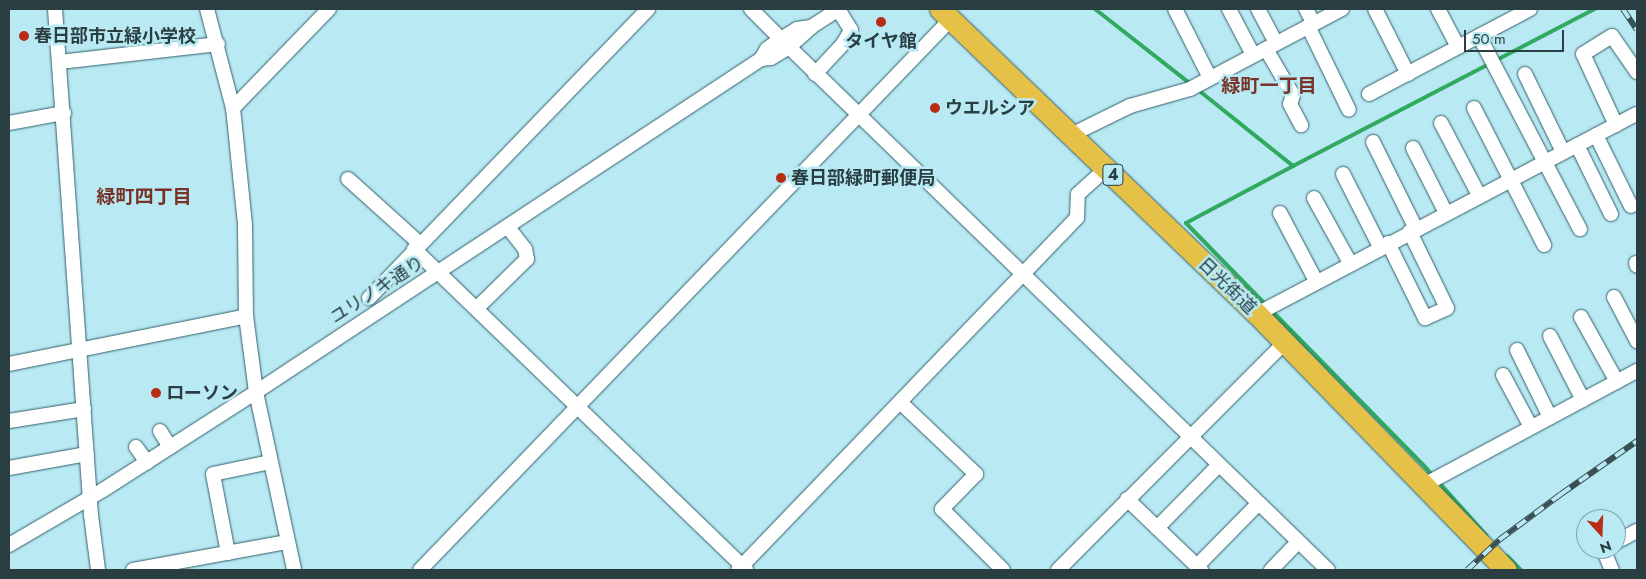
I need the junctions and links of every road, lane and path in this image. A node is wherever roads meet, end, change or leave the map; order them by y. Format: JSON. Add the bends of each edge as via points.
{"nodes":[{"id":1,"x":55,"y":9,"type":"edge"},
{"id":2,"x":207,"y":9,"type":"edge"},
{"id":3,"x":330,"y":9,"type":"edge"},
{"id":4,"x":648,"y":9,"type":"edge"},
{"id":5,"x":751,"y":9,"type":"edge"},
{"id":6,"x":1175,"y":9,"type":"edge"},
{"id":7,"x":1229,"y":9,"type":"edge"},
{"id":8,"x":1258,"y":9,"type":"edge"},
{"id":9,"x":1306,"y":9,"type":"edge"},
{"id":10,"x":1342,"y":9,"type":"edge"},
{"id":11,"x":1375,"y":9,"type":"edge"},
{"id":12,"x":1438,"y":9,"type":"edge"},
{"id":13,"x":1530,"y":9,"type":"edge"},
{"id":14,"x":833,"y":10,"type":"edge"},
{"id":15,"x":945,"y":14,"type":"edge"},
{"id":16,"x":1311,"y":25,"type":"junction"},
{"id":17,"x":1478,"y":36,"type":"junction"},
{"id":18,"x":785,"y":43,"type":"junction"},
{"id":19,"x":218,"y":44,"type":"junction"},
{"id":20,"x":1271,"y":46,"type":"junction"},
{"id":21,"x":1458,"y":47,"type":"junction"},
{"id":22,"x":1253,"y":56,"type":"junction"},
{"id":23,"x":60,"y":62,"type":"junction"},
{"id":24,"x":1637,"y":72,"type":"edge"},
{"id":25,"x":815,"y":74,"type":"junction"},
{"id":26,"x":1408,"y":74,"type":"junction"},
{"id":27,"x":1525,"y":74,"type":"dead end"},
{"id":28,"x":1210,"y":78,"type":"junction"},
{"id":29,"x":1369,"y":94,"type":"dead end"},
{"id":30,"x":233,"y":108,"type":"junction"},
{"id":31,"x":1474,"y":108,"type":"dead end"},
{"id":32,"x":1349,"y":110,"type":"dead end"},
{"id":33,"x":64,"y":113,"type":"junction"},
{"id":34,"x":859,"y":114,"type":"junction"},
{"id":35,"x":1637,"y":114,"type":"edge"},
{"id":36,"x":9,"y":123,"type":"edge"},
{"id":37,"x":1441,"y":123,"type":"dead end"},
{"id":38,"x":1301,"y":125,"type":"dead end"},
{"id":39,"x":1616,"y":125,"type":"junction"},
{"id":40,"x":1071,"y":135,"type":"junction"},
{"id":41,"x":1596,"y":135,"type":"junction"},
{"id":42,"x":1373,"y":142,"type":"dead end"},
{"id":43,"x":1577,"y":145,"type":"junction"},
{"id":44,"x":1413,"y":148,"type":"dead end"},
{"id":45,"x":1563,"y":152,"type":"junction"},
{"id":46,"x":1545,"y":161,"type":"junction"},
{"id":47,"x":1106,"y":169,"type":"junction"},
{"id":48,"x":1343,"y":174,"type":"dead end"},
{"id":49,"x":348,"y":179,"type":"dead end"},
{"id":50,"x":1511,"y":179,"type":"junction"},
{"id":51,"x":1479,"y":195,"type":"junction"},
{"id":52,"x":1314,"y":198,"type":"dead end"},
{"id":53,"x":1631,"y":206,"type":"dead end"},
{"id":54,"x":1446,"y":213,"type":"junction"},
{"id":55,"x":1280,"y":214,"type":"dead end"},
{"id":56,"x":1611,"y":214,"type":"dead end"},
{"id":57,"x":508,"y":227,"type":"junction"},
{"id":58,"x":1413,"y":230,"type":"junction"},
{"id":59,"x":1580,"y":230,"type":"dead end"},
{"id":60,"x":1384,"y":245,"type":"junction"},
{"id":61,"x":417,"y":246,"type":"junction"},
{"id":62,"x":1544,"y":246,"type":"dead end"},
{"id":63,"x":1350,"y":263,"type":"junction"},
{"id":64,"x":440,"y":272,"type":"junction"},
{"id":65,"x":1020,"y":274,"type":"junction"},
{"id":66,"x":1316,"y":281,"type":"junction"},
{"id":67,"x":1614,"y":297,"type":"dead end"},
{"id":68,"x":369,"y":298,"type":"dead end"},
{"id":69,"x":477,"y":308,"type":"junction"},
{"id":70,"x":1257,"y":314,"type":"junction"},
{"id":71,"x":246,"y":316,"type":"junction"},
{"id":72,"x":1581,"y":317,"type":"dead end"},
{"id":73,"x":1550,"y":336,"type":"dead end"},
{"id":74,"x":1637,"y":340,"type":"edge"},
{"id":75,"x":1284,"y":343,"type":"junction"},
{"id":76,"x":80,"y":350,"type":"junction"},
{"id":77,"x":1517,"y":350,"type":"dead end"},
{"id":78,"x":9,"y":364,"type":"edge"},
{"id":79,"x":1637,"y":371,"type":"edge"},
{"id":80,"x":1503,"y":375,"type":"dead end"},
{"id":81,"x":1617,"y":382,"type":"junction"},
{"id":82,"x":256,"y":392,"type":"junction"},
{"id":83,"x":1583,"y":400,"type":"junction"},
{"id":84,"x":900,"y":402,"type":"junction"},
{"id":85,"x":577,"y":406,"type":"junction"},
{"id":86,"x":84,"y":409,"type":"junction"},
{"id":87,"x":1550,"y":417,"type":"junction"},
{"id":88,"x":9,"y":420,"type":"edge"},
{"id":89,"x":1531,"y":428,"type":"junction"},
{"id":90,"x":160,"y":431,"type":"dead end"},
{"id":91,"x":1188,"y":437,"type":"junction"},
{"id":92,"x":136,"y":447,"type":"dead end"},
{"id":93,"x":170,"y":447,"type":"junction"},
{"id":94,"x":87,"y":454,"type":"junction"},
{"id":95,"x":147,"y":462,"type":"junction"},
{"id":96,"x":270,"y":462,"type":"junction"},
{"id":97,"x":1218,"y":466,"type":"junction"},
{"id":98,"x":9,"y":468,"type":"edge"},
{"id":99,"x":1424,"y":485,"type":"junction"},
{"id":100,"x":90,"y":498,"type":"junction"},
{"id":101,"x":1127,"y":499,"type":"junction"},
{"id":102,"x":1258,"y":504,"type":"junction"},
{"id":103,"x":1157,"y":528,"type":"junction"},
{"id":104,"x":287,"y":542,"type":"junction"},
{"id":105,"x":1298,"y":542,"type":"junction"},
{"id":106,"x":9,"y":545,"type":"edge"},
{"id":107,"x":228,"y":553,"type":"junction"},
{"id":108,"x":1199,"y":568,"type":"edge"},
{"id":109,"x":742,"y":569,"type":"edge"},
{"id":110,"x":98,"y":570,"type":"edge"},
{"id":111,"x":133,"y":570,"type":"edge"},
{"id":112,"x":294,"y":570,"type":"edge"},
{"id":113,"x":420,"y":570,"type":"edge"},
{"id":114,"x":1003,"y":570,"type":"edge"},
{"id":115,"x":1058,"y":570,"type":"edge"},
{"id":116,"x":1271,"y":570,"type":"edge"},
{"id":117,"x":1328,"y":570,"type":"edge"},
{"id":118,"x":1506,"y":570,"type":"edge"}],
"edges":[{"from":1,"to":23,"type":"street"},
{"from":2,"to":19,"type":"street"},
{"from":3,"to":30,"type":"street"},
{"from":4,"to":61,"type":"street"},
{"from":5,"to":18,"type":"street"},
{"from":6,"to":28,"type":"street"},
{"from":7,"to":22,"type":"street"},
{"from":8,"to":20,"type":"street"},
{"from":9,"to":16,"type":"street"},
{"from":10,"to":16,"type":"street"},
{"from":11,"to":26,"type":"street"},
{"from":12,"to":21,"type":"street"},
{"from":13,"to":17,"type":"street"},
{"from":14,"to":18,"type":"street","name":"ユリノキ通り","via":[[811,27],[796,30]]},
{"from":14,"to":25,"type":"street","via":[[851,30],[843,44]]},
{"from":15,"to":34,"type":"street"},
{"from":15,"to":40,"type":"highway","name":"日光街道","number":"4"},
{"from":16,"to":20,"type":"street"},
{"from":16,"to":32,"type":"street"},
{"from":17,"to":21,"type":"street"},
{"from":17,"to":46,"type":"street"},
{"from":18,"to":25,"type":"street"},
{"from":18,"to":57,"type":"street","name":"ユリノキ通り","via":[[767,49],[761,59]]},
{"from":19,"to":23,"type":"street"},
{"from":19,"to":30,"type":"street"},
{"from":20,"to":22,"type":"street"},
{"from":20,"to":38,"type":"street","via":[[1293,95],[1290,104]]},
{"from":21,"to":26,"type":"street"},
{"from":22,"to":28,"type":"street"},
{"from":23,"to":33,"type":"street"},
{"from":24,"to":39,"type":"street","via":[[1612,36],[1583,54]]},
{"from":25,"to":34,"type":"street"},
{"from":26,"to":29,"type":"street"},
{"from":27,"to":45,"type":"street"},
{"from":28,"to":40,"type":"street","via":[[1190,89],[1130,106]]},
{"from":30,"to":71,"type":"street","via":[[246,225]]},
{"from":31,"to":50,"type":"street"},
{"from":33,"to":36,"type":"street"},
{"from":33,"to":76,"type":"street"},
{"from":34,"to":65,"type":"street"},
{"from":34,"to":85,"type":"street"},
{"from":35,"to":39,"type":"street"},
{"from":37,"to":51,"type":"street"},
{"from":39,"to":41,"type":"street"},
{"from":40,"to":47,"type":"highway","name":"日光街道","number":"4"},
{"from":41,"to":43,"type":"street"},
{"from":41,"to":53,"type":"street"},
{"from":42,"to":58,"type":"street"},
{"from":43,"to":45,"type":"street"},
{"from":43,"to":56,"type":"street"},
{"from":44,"to":54,"type":"street"},
{"from":45,"to":46,"type":"street"},
{"from":46,"to":50,"type":"street"},
{"from":46,"to":59,"type":"street"},
{"from":47,"to":65,"type":"street","via":[[1078,194],[1077,218]]},
{"from":47,"to":70,"type":"highway","name":"日光街道","number":"4"},
{"from":48,"to":60,"type":"street"},
{"from":49,"to":61,"type":"street"},
{"from":50,"to":51,"type":"street"},
{"from":50,"to":62,"type":"street"},
{"from":51,"to":54,"type":"street"},
{"from":52,"to":63,"type":"street"},
{"from":54,"to":58,"type":"street"},
{"from":55,"to":66,"type":"street"},
{"from":57,"to":64,"type":"street","name":"ユリノキ通り"},
{"from":57,"to":69,"type":"street","via":[[525,249],[527,259]]},
{"from":58,"to":60,"type":"street"},
{"from":58,"to":60,"type":"street","via":[[1447,308],[1425,318]]},
{"from":60,"to":63,"type":"street"},
{"from":61,"to":64,"type":"street"},
{"from":61,"to":68,"type":"street"},
{"from":63,"to":66,"type":"street"},
{"from":64,"to":69,"type":"street"},
{"from":64,"to":82,"type":"street","name":"ユリノキ通り"},
{"from":65,"to":84,"type":"street"},
{"from":65,"to":91,"type":"street"},
{"from":66,"to":70,"type":"street"},
{"from":67,"to":74,"type":"street"},
{"from":69,"to":85,"type":"street"},
{"from":70,"to":75,"type":"highway","name":"日光街道","number":"4"},
{"from":71,"to":76,"type":"street"},
{"from":71,"to":82,"type":"street"},
{"from":72,"to":81,"type":"street"},
{"from":73,"to":83,"type":"street"},
{"from":75,"to":91,"type":"street"},
{"from":75,"to":99,"type":"highway","name":"日光街道","number":"4"},
{"from":76,"to":78,"type":"street"},
{"from":76,"to":86,"type":"street"},
{"from":77,"to":87,"type":"street"},
{"from":79,"to":81,"type":"street"},
{"from":80,"to":89,"type":"street"},
{"from":81,"to":83,"type":"street"},
{"from":82,"to":93,"type":"street","name":"ユリノキ通り"},
{"from":82,"to":96,"type":"street"},
{"from":83,"to":87,"type":"street"},
{"from":84,"to":109,"type":"street"},
{"from":84,"to":114,"type":"street","via":[[976,474],[942,509]]},
{"from":85,"to":109,"type":"street"},
{"from":85,"to":113,"type":"street"},
{"from":86,"to":88,"type":"street"},
{"from":86,"to":94,"type":"street","via":[[88,431]]},
{"from":87,"to":89,"type":"street"},
{"from":89,"to":99,"type":"street"},
{"from":90,"to":93,"type":"street"},
{"from":91,"to":97,"type":"street"},
{"from":91,"to":101,"type":"street"},
{"from":92,"to":95,"type":"street"},
{"from":93,"to":95,"type":"street","name":"ユリノキ通り"},
{"from":94,"to":98,"type":"street"},
{"from":94,"to":100,"type":"street"},
{"from":95,"to":100,"type":"street","name":"ユリノキ通り"},
{"from":96,"to":104,"type":"street"},
{"from":96,"to":107,"type":"street","via":[[213,474]]},
{"from":97,"to":102,"type":"street"},
{"from":97,"to":103,"type":"street"},
{"from":99,"to":118,"type":"highway","name":"日光街道","number":"4"},
{"from":100,"to":106,"type":"street","name":"ユリノキ通り"},
{"from":100,"to":110,"type":"street"},
{"from":101,"to":103,"type":"street"},
{"from":101,"to":115,"type":"street"},
{"from":102,"to":105,"type":"street"},
{"from":102,"to":108,"type":"street"},
{"from":103,"to":108,"type":"street"},
{"from":104,"to":107,"type":"street"},
{"from":104,"to":112,"type":"street"},
{"from":105,"to":116,"type":"street"},
{"from":105,"to":117,"type":"street"},
{"from":107,"to":111,"type":"street"}]}
